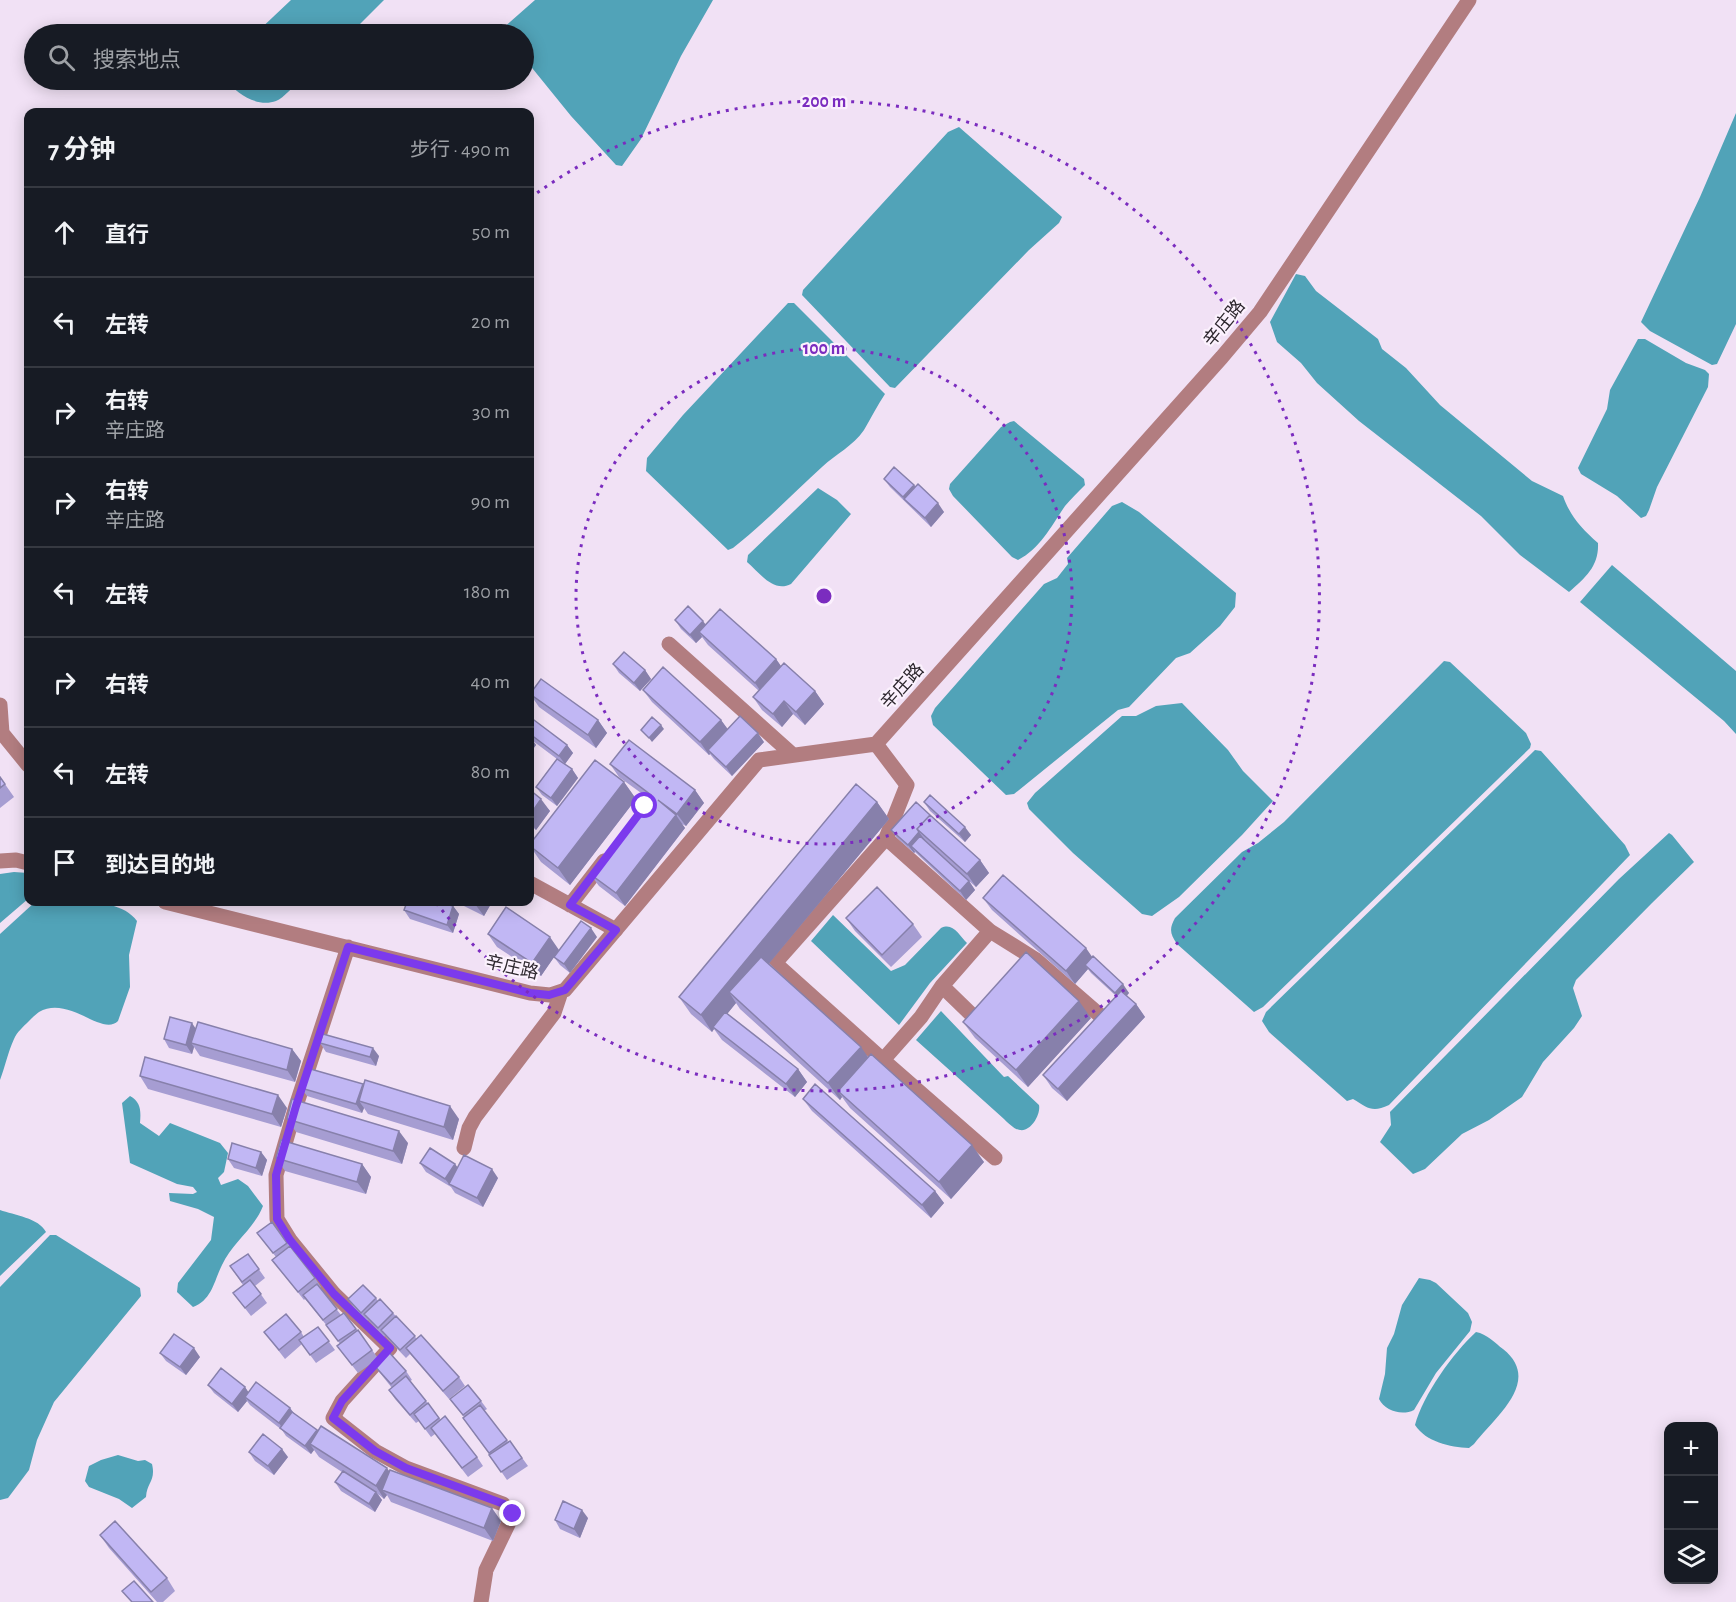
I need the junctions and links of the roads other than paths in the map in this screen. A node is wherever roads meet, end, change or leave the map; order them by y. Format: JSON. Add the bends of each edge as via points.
{"nodes":[{"id":1,"x":1469,"y":0,"type":"edge"},
{"id":2,"x":669,"y":644,"type":"dead end"},
{"id":3,"x":0,"y":705,"type":"edge"},
{"id":4,"x":876,"y":744,"type":"junction"},
{"id":5,"x":793,"y":755,"type":"junction"},
{"id":6,"x":24,"y":760,"type":"edge"},
{"id":7,"x":886,"y":838,"type":"junction"},
{"id":8,"x":611,"y":851,"type":"edge"},
{"id":9,"x":0,"y":861,"type":"edge"},
{"id":10,"x":24,"y":862,"type":"edge"},
{"id":11,"x":534,"y":885,"type":"edge"},
{"id":12,"x":570,"y":905,"type":"junction"},
{"id":13,"x":181,"y":906,"type":"edge"},
{"id":14,"x":616,"y":930,"type":"junction"},
{"id":15,"x":990,"y":931,"type":"junction"},
{"id":16,"x":348,"y":947,"type":"junction"},
{"id":17,"x":942,"y":986,"type":"junction"},
{"id":18,"x":561,"y":992,"type":"junction"},
{"id":19,"x":994,"y":1002,"type":"edge"},
{"id":20,"x":1103,"y":1018,"type":"edge"},
{"id":21,"x":883,"y":1060,"type":"junction"},
{"id":22,"x":464,"y":1148,"type":"dead end"},
{"id":23,"x":995,"y":1158,"type":"dead end"},
{"id":24,"x":481,"y":1602,"type":"edge"}],
"edges":[{"from":1,"to":4,"type":"street","name":"辛庄路","via":[[1260,312]]},
{"from":2,"to":5,"type":"street"},
{"from":3,"to":6,"type":"street","via":[[2,733]]},
{"from":4,"to":5,"type":"street","name":"辛庄路"},
{"from":4,"to":7,"type":"street","via":[[907,785]]},
{"from":5,"to":14,"type":"street","name":"辛庄路","via":[[759,760]]},
{"from":7,"to":15,"type":"street"},
{"from":7,"to":21,"type":"street","via":[[775,963]]},
{"from":8,"to":12,"type":"street"},
{"from":9,"to":10,"type":"street"},
{"from":11,"to":12,"type":"street"},
{"from":12,"to":14,"type":"street"},
{"from":13,"to":16,"type":"street","name":"辛庄路"},
{"from":14,"to":18,"type":"street","name":"辛庄路"},
{"from":15,"to":17,"type":"street"},
{"from":15,"to":20,"type":"street"},
{"from":16,"to":18,"type":"street","name":"辛庄路","via":[[530,993]]},
{"from":16,"to":24,"type":"street","via":[[276,1175],[277,1219],[334,1294],[390,1348],[342,1401],[333,1418],[375,1451],[406,1468],[504,1504],[513,1514],[486,1570]]},
{"from":17,"to":19,"type":"street","via":[[977,1020]]},
{"from":17,"to":21,"type":"street"},
{"from":18,"to":22,"type":"street","via":[[554,1013],[475,1117]]},
{"from":21,"to":23,"type":"street"}]}
